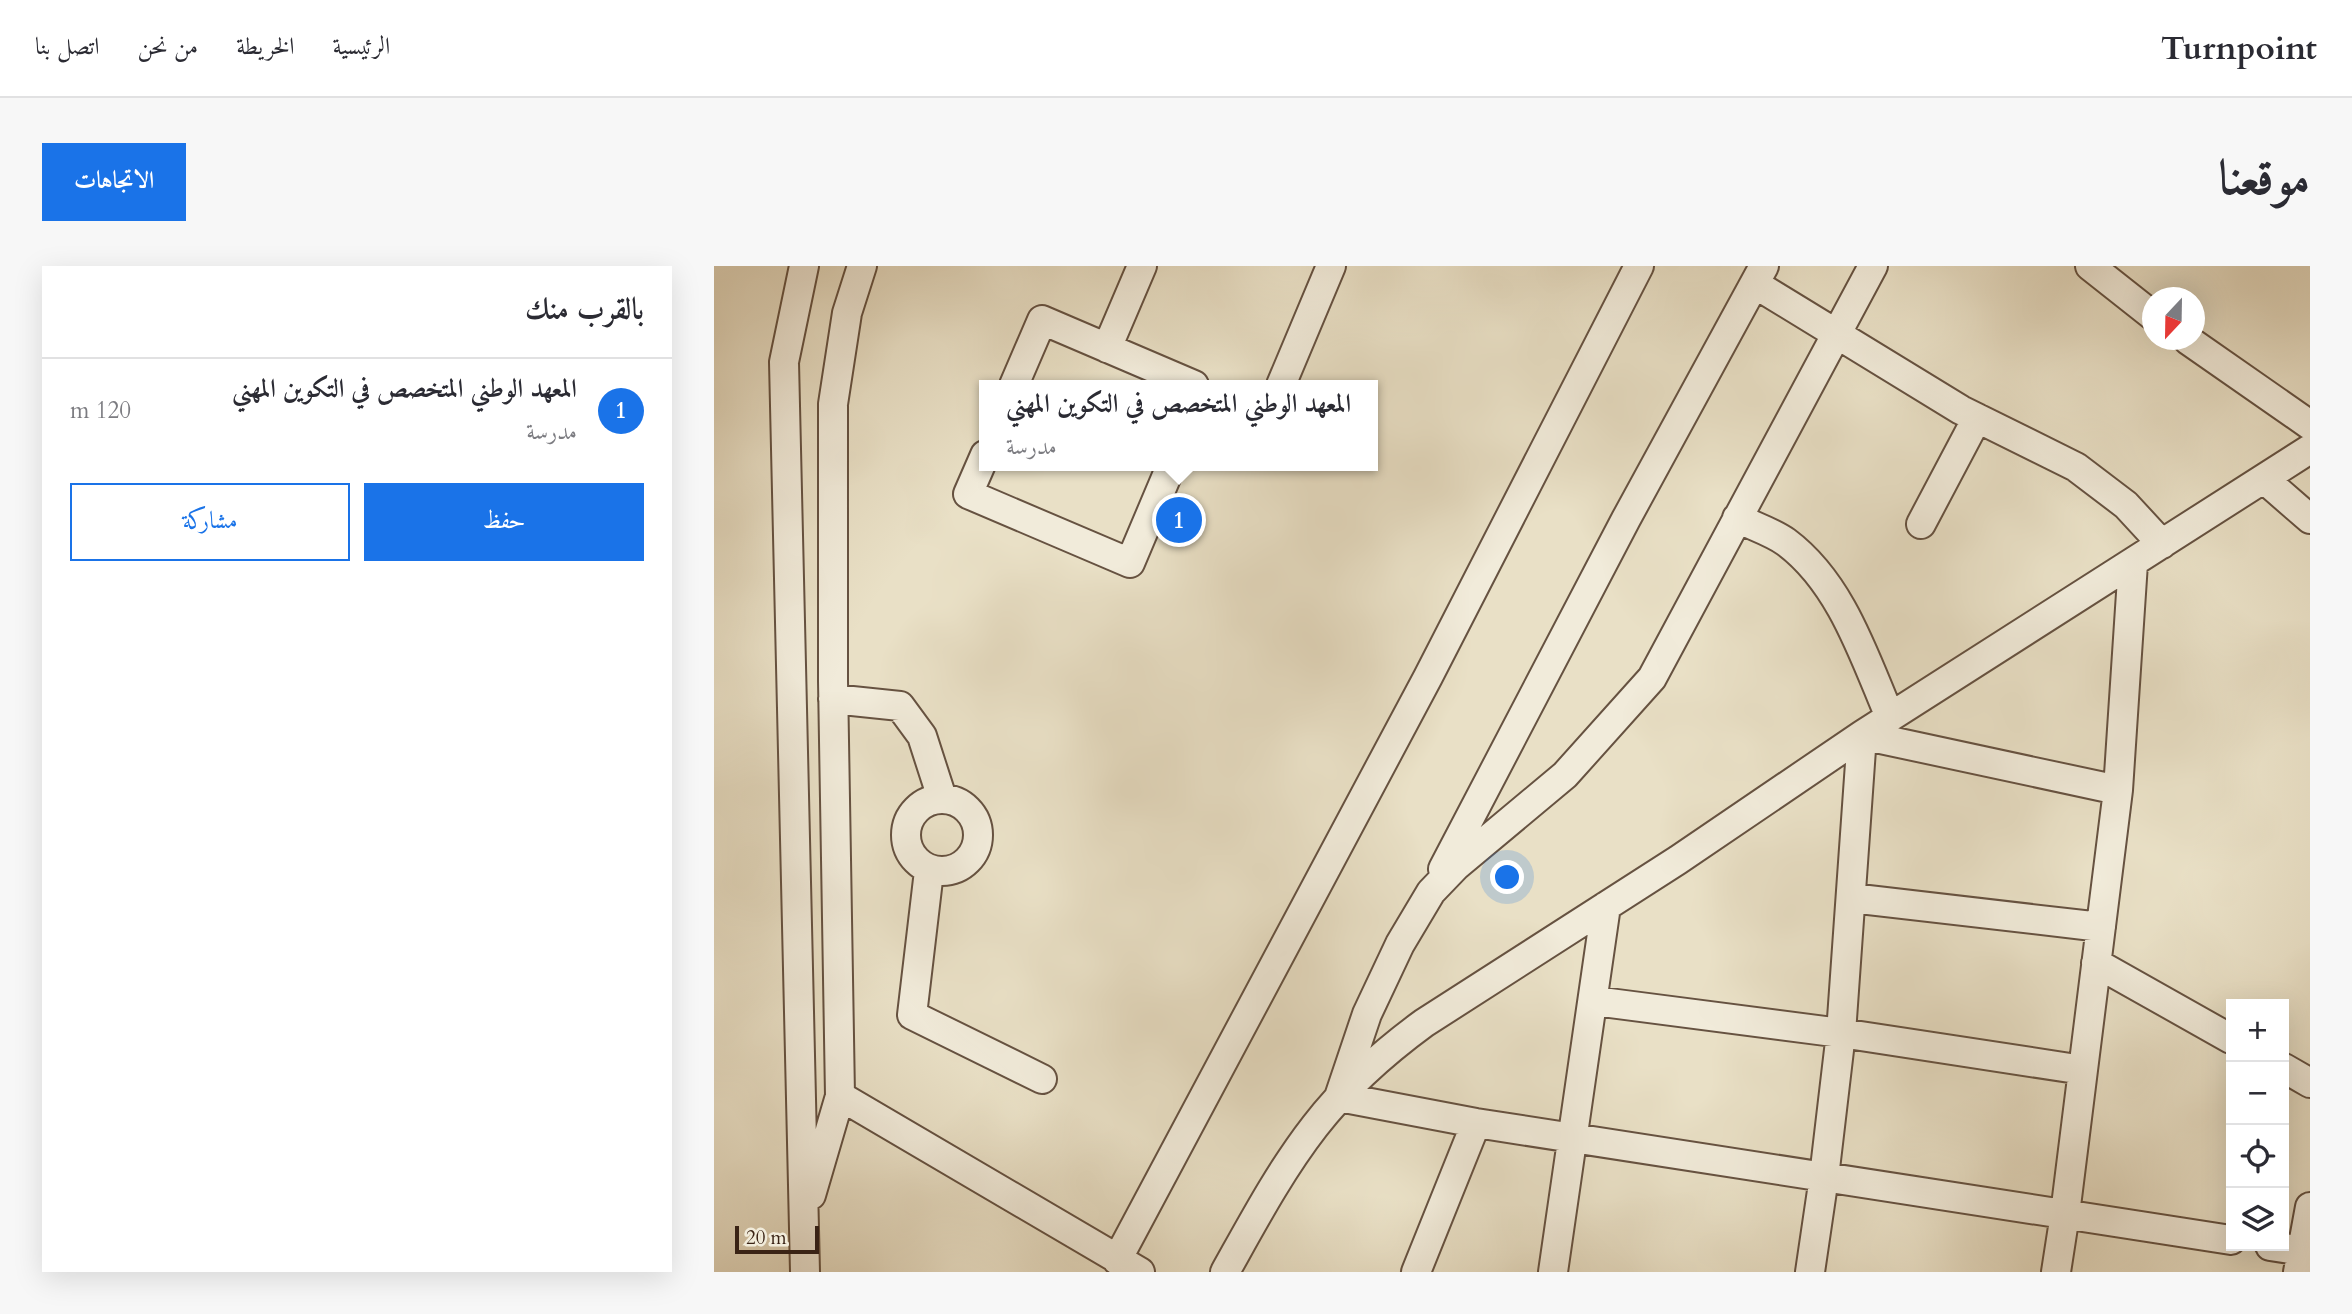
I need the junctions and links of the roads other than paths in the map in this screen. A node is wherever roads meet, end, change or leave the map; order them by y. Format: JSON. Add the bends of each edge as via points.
{"nodes":[{"id":1,"x":804,"y":266,"type":"edge"},
{"id":2,"x":862,"y":266,"type":"edge"},
{"id":3,"x":1142,"y":266,"type":"edge"},
{"id":4,"x":1331,"y":266,"type":"edge"},
{"id":5,"x":1639,"y":266,"type":"edge"},
{"id":6,"x":1873,"y":266,"type":"edge"},
{"id":7,"x":2090,"y":266,"type":"edge"},
{"id":8,"x":1759,"y":275,"type":"edge"},
{"id":9,"x":2142,"y":307,"type":"edge"},
{"id":10,"x":1837,"y":333,"type":"junction"},
{"id":11,"x":1107,"y":348,"type":"junction"},
{"id":12,"x":2202,"y":350,"type":"edge"},
{"id":13,"x":1016,"y":380,"type":"edge"},
{"id":14,"x":1182,"y":380,"type":"edge"},
{"id":15,"x":1282,"y":380,"type":"edge"},
{"id":16,"x":1976,"y":418,"type":"junction"},
{"id":17,"x":2310,"y":425,"type":"edge"},
{"id":18,"x":2310,"y":449,"type":"edge"},
{"id":19,"x":979,"y":469,"type":"edge"},
{"id":20,"x":1169,"y":471,"type":"edge"},
{"id":21,"x":2264,"y":479,"type":"junction"},
{"id":22,"x":1737,"y":518,"type":"junction"},
{"id":23,"x":2310,"y":519,"type":"edge"},
{"id":24,"x":1921,"y":524,"type":"dead end"},
{"id":25,"x":2162,"y":544,"type":"junction"},
{"id":26,"x":2133,"y":563,"type":"junction"},
{"id":27,"x":833,"y":699,"type":"junction"},
{"id":28,"x":1890,"y":717,"type":"junction"},
{"id":29,"x":1862,"y":735,"type":"junction"},
{"id":30,"x":2118,"y":790,"type":"junction"},
{"id":31,"x":942,"y":798,"type":"junction"},
{"id":32,"x":929,"y":870,"type":"junction"},
{"id":33,"x":1431,"y":892,"type":"junction"},
{"id":34,"x":1850,"y":898,"type":"junction"},
{"id":35,"x":1606,"y":906,"type":"junction"},
{"id":36,"x":2101,"y":926,"type":"junction"},
{"id":37,"x":2096,"y":963,"type":"junction"},
{"id":38,"x":1594,"y":1002,"type":"junction"},
{"id":39,"x":1841,"y":1033,"type":"junction"},
{"id":40,"x":2226,"y":1036,"type":"edge"},
{"id":41,"x":2083,"y":1070,"type":"junction"},
{"id":42,"x":2289,"y":1071,"type":"edge"},
{"id":43,"x":1042,"y":1079,"type":"dead end"},
{"id":44,"x":2310,"y":1083,"type":"edge"},
{"id":45,"x":840,"y":1097,"type":"junction"},
{"id":46,"x":1339,"y":1097,"type":"junction"},
{"id":47,"x":1476,"y":1123,"type":"junction"},
{"id":48,"x":1573,"y":1138,"type":"junction"},
{"id":49,"x":1824,"y":1177,"type":"junction"},
{"id":50,"x":2310,"y":1207,"type":"edge"},
{"id":51,"x":2066,"y":1214,"type":"junction"},
{"id":52,"x":804,"y":1221,"type":"junction"},
{"id":53,"x":2226,"y":1239,"type":"edge"},
{"id":54,"x":2284,"y":1251,"type":"edge"},
{"id":55,"x":2304,"y":1258,"type":"edge"},
{"id":56,"x":1128,"y":1266,"type":"edge"},
{"id":57,"x":805,"y":1272,"type":"edge"},
{"id":58,"x":1225,"y":1272,"type":"edge"},
{"id":59,"x":1416,"y":1272,"type":"edge"},
{"id":60,"x":1553,"y":1272,"type":"edge"},
{"id":61,"x":1810,"y":1272,"type":"edge"},
{"id":62,"x":2056,"y":1272,"type":"edge"}],
"edges":[{"from":1,"to":52,"type":"street","via":[[784,362]]},
{"from":2,"to":27,"type":"street","via":[[847,313],[833,404]]},
{"from":3,"to":11,"type":"street"},
{"from":4,"to":15,"type":"street"},
{"from":5,"to":56,"type":"street"},
{"from":6,"to":10,"type":"street"},
{"from":7,"to":9,"type":"street"},
{"from":8,"to":10,"type":"street"},
{"from":8,"to":33,"type":"street"},
{"from":10,"to":16,"type":"street"},
{"from":10,"to":22,"type":"street"},
{"from":11,"to":13,"type":"street","via":[[1042,320]]},
{"from":11,"to":14,"type":"street"},
{"from":12,"to":17,"type":"street"},
{"from":16,"to":24,"type":"street"},
{"from":16,"to":25,"type":"street","via":[[2076,467],[2126,505]]},
{"from":18,"to":21,"type":"street"},
{"from":19,"to":20,"type":"street","via":[[968,494],[1130,563]]},
{"from":21,"to":23,"type":"street"},
{"from":21,"to":25,"type":"street"},
{"from":22,"to":28,"type":"street","via":[[1785,541],[1824,578]]},
{"from":22,"to":33,"type":"street","via":[[1652,678],[1565,775]]},
{"from":25,"to":26,"type":"street"},
{"from":26,"to":28,"type":"street"},
{"from":26,"to":30,"type":"street"},
{"from":27,"to":31,"type":"street","via":[[900,706],[922,736]]},
{"from":27,"to":45,"type":"street"},
{"from":28,"to":29,"type":"street"},
{"from":29,"to":30,"type":"street"},
{"from":29,"to":34,"type":"street"},
{"from":29,"to":35,"type":"street"},
{"from":30,"to":36,"type":"street"},
{"from":31,"to":32,"type":"street","via":[[918,807],[905,829],[910,854]]},
{"from":31,"to":32,"type":"street","via":[[966,807],[979,829],[975,854],[955,871]]},
{"from":32,"to":43,"type":"street","via":[[912,1015]]},
{"from":33,"to":46,"type":"street","via":[[1367,1014]]},
{"from":34,"to":36,"type":"street"},
{"from":34,"to":39,"type":"street"},
{"from":35,"to":38,"type":"street"},
{"from":35,"to":46,"type":"street","via":[[1424,1023]]},
{"from":36,"to":37,"type":"street"},
{"from":37,"to":40,"type":"street"},
{"from":37,"to":41,"type":"street"},
{"from":38,"to":39,"type":"street"},
{"from":38,"to":48,"type":"street"},
{"from":39,"to":41,"type":"street"},
{"from":39,"to":49,"type":"street"},
{"from":41,"to":51,"type":"street"},
{"from":42,"to":44,"type":"street"},
{"from":45,"to":52,"type":"street"},
{"from":45,"to":56,"type":"street"},
{"from":46,"to":47,"type":"street"},
{"from":46,"to":58,"type":"street","via":[[1294,1153]]},
{"from":47,"to":48,"type":"street"},
{"from":47,"to":59,"type":"street"},
{"from":48,"to":49,"type":"street"},
{"from":48,"to":60,"type":"street"},
{"from":49,"to":51,"type":"street"},
{"from":49,"to":61,"type":"street"},
{"from":50,"to":55,"type":"street"},
{"from":51,"to":53,"type":"street"},
{"from":51,"to":62,"type":"street"},
{"from":52,"to":57,"type":"street"},
{"from":54,"to":55,"type":"street"}]}
